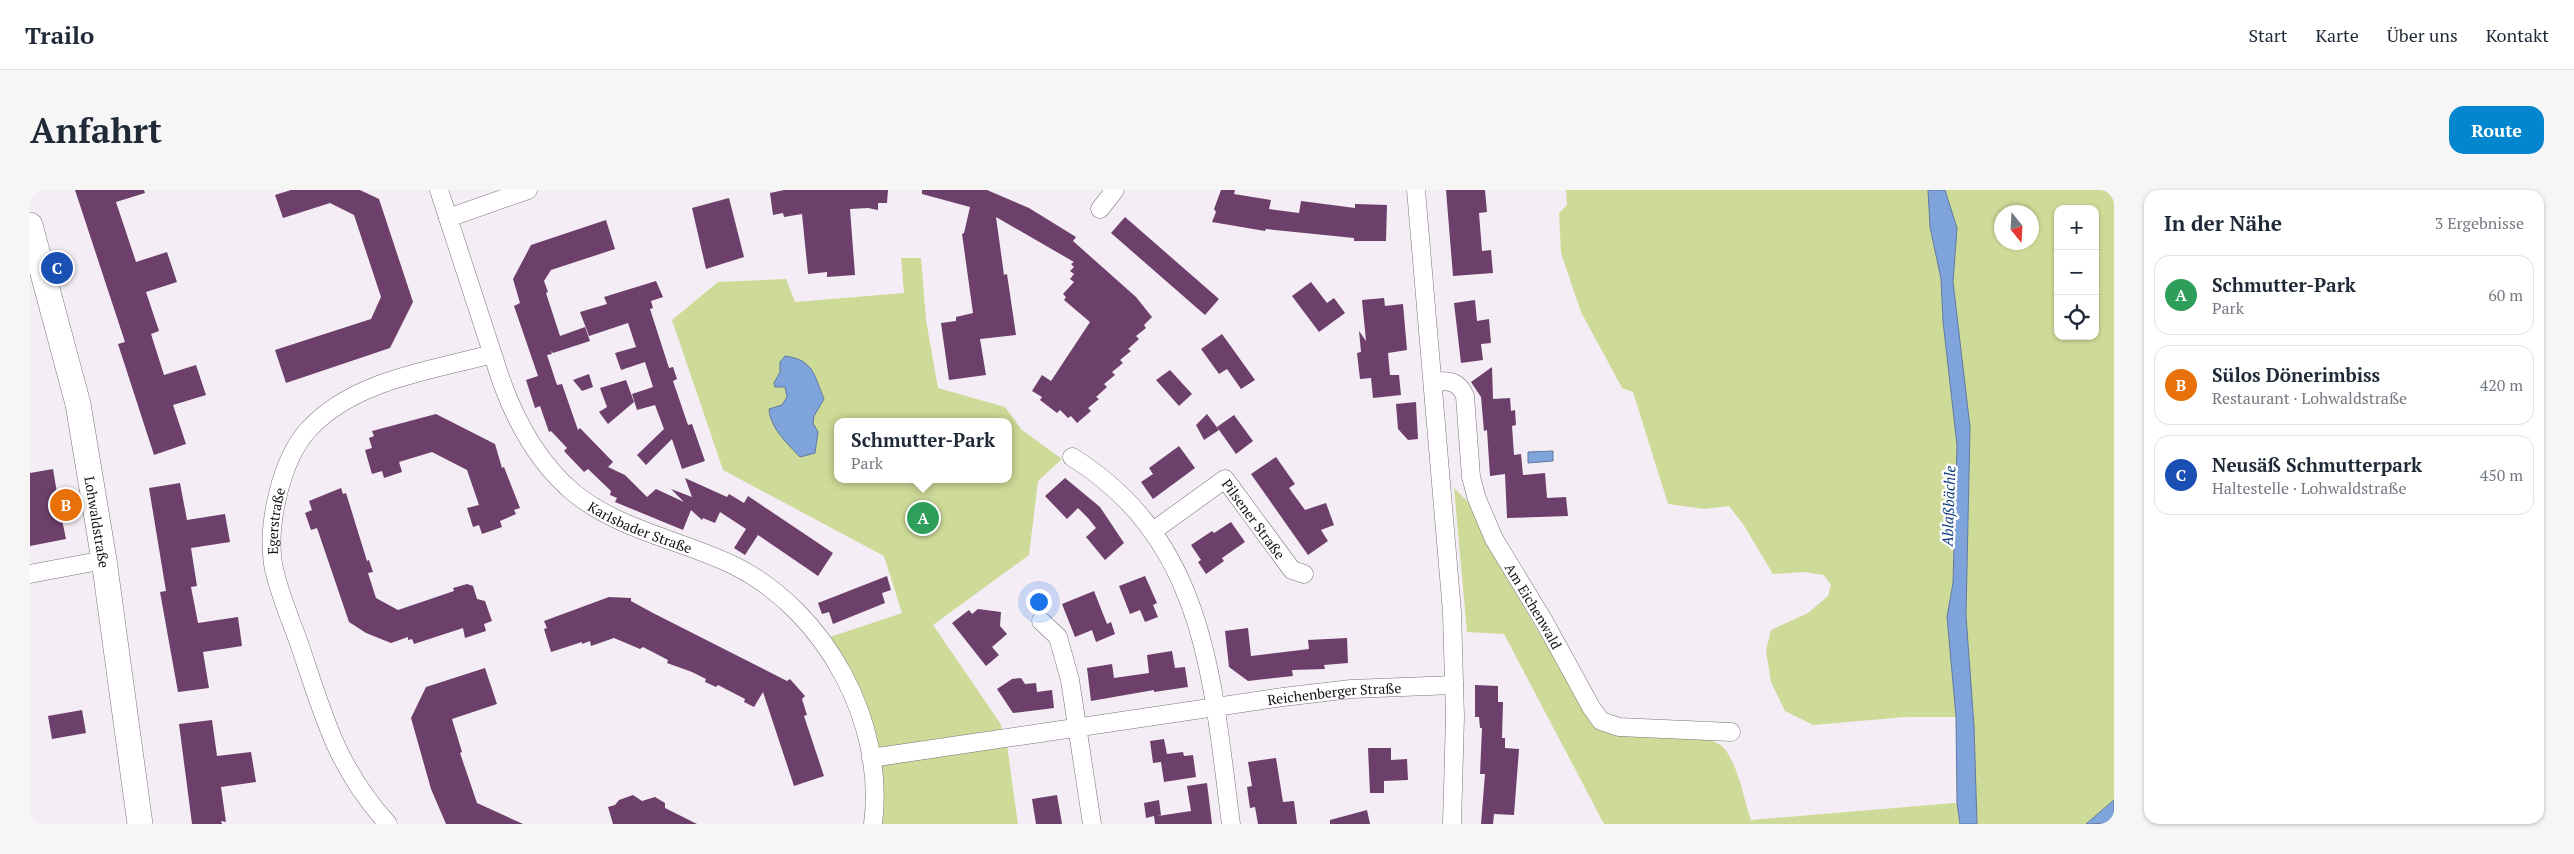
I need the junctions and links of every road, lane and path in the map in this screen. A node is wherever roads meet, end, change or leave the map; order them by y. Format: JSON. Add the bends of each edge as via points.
{"nodes":[{"id":1,"x":439,"y":190,"type":"edge"},
{"id":2,"x":528,"y":190,"type":"edge"},
{"id":3,"x":1115,"y":190,"type":"edge"},
{"id":4,"x":1416,"y":190,"type":"edge"},
{"id":5,"x":1100,"y":209,"type":"dead end"},
{"id":6,"x":448,"y":218,"type":"junction"},
{"id":7,"x":30,"y":225,"type":"edge"},
{"id":8,"x":492,"y":354,"type":"junction"},
{"id":9,"x":1432,"y":381,"type":"junction"},
{"id":10,"x":1072,"y":457,"type":"dead end"},
{"id":11,"x":1154,"y":531,"type":"junction"},
{"id":12,"x":104,"y":560,"type":"junction"},
{"id":13,"x":30,"y":574,"type":"edge"},
{"id":14,"x":1304,"y":574,"type":"dead end"},
{"id":15,"x":1041,"y":621,"type":"dead end"},
{"id":16,"x":1454,"y":685,"type":"junction"},
{"id":17,"x":1215,"y":706,"type":"junction"},
{"id":18,"x":1078,"y":726,"type":"junction"},
{"id":19,"x":1731,"y":732,"type":"dead end"},
{"id":20,"x":871,"y":758,"type":"junction"},
{"id":21,"x":140,"y":824,"type":"edge"},
{"id":22,"x":388,"y":824,"type":"edge"},
{"id":23,"x":873,"y":824,"type":"edge"},
{"id":24,"x":1092,"y":824,"type":"edge"},
{"id":25,"x":1231,"y":824,"type":"edge"},
{"id":26,"x":1452,"y":824,"type":"edge"}],
"edges":[{"from":1,"to":6,"type":"street","name":"Karlsbader Straße"},
{"from":2,"to":6,"type":"street"},
{"from":3,"to":5,"type":"street"},
{"from":4,"to":9,"type":"street"},
{"from":6,"to":8,"type":"street","name":"Karlsbader Straße"},
{"from":7,"to":12,"type":"street","name":"Lohwaldstraße","via":[[78,404]]},
{"from":8,"to":20,"type":"street","name":"Karlsbader Straße","via":[[508,401],[526,434],[547,464],[573,492],[613,518],[735,566],[754,577],[798,613],[821,640],[848,686],[862,721]]},
{"from":8,"to":22,"type":"street","name":"Egerstraße","via":[[381,385],[357,394],[331,410],[308,430],[295,450],[276,504],[273,564],[329,731],[348,772]]},
{"from":9,"to":16,"type":"street","via":[[1446,521]]},
{"from":9,"to":19,"type":"street","name":"Am Eichenwald","via":[[1450,381],[1462,389],[1471,476],[1494,539],[1601,721],[1618,727]]},
{"from":10,"to":11,"type":"street","via":[[1128,501]]},
{"from":11,"to":14,"type":"street","name":"Pilsener Straße","via":[[1225,479],[1292,570]]},
{"from":11,"to":17,"type":"street","via":[[1187,594],[1204,650]]},
{"from":12,"to":13,"type":"street"},
{"from":12,"to":21,"type":"street","name":"Lohwaldstraße"},
{"from":15,"to":18,"type":"street","via":[[1058,637]]},
{"from":16,"to":17,"type":"street","name":"Reichenberger Straße","via":[[1351,689]]},
{"from":16,"to":26,"type":"street"},
{"from":17,"to":18,"type":"street","name":"Reichenberger Straße"},
{"from":17,"to":25,"type":"street"},
{"from":18,"to":20,"type":"street","name":"Reichenberger Straße"},
{"from":18,"to":24,"type":"street"},
{"from":20,"to":23,"type":"street","name":"Karlsbader Straße","via":[[875,780]]}]}
